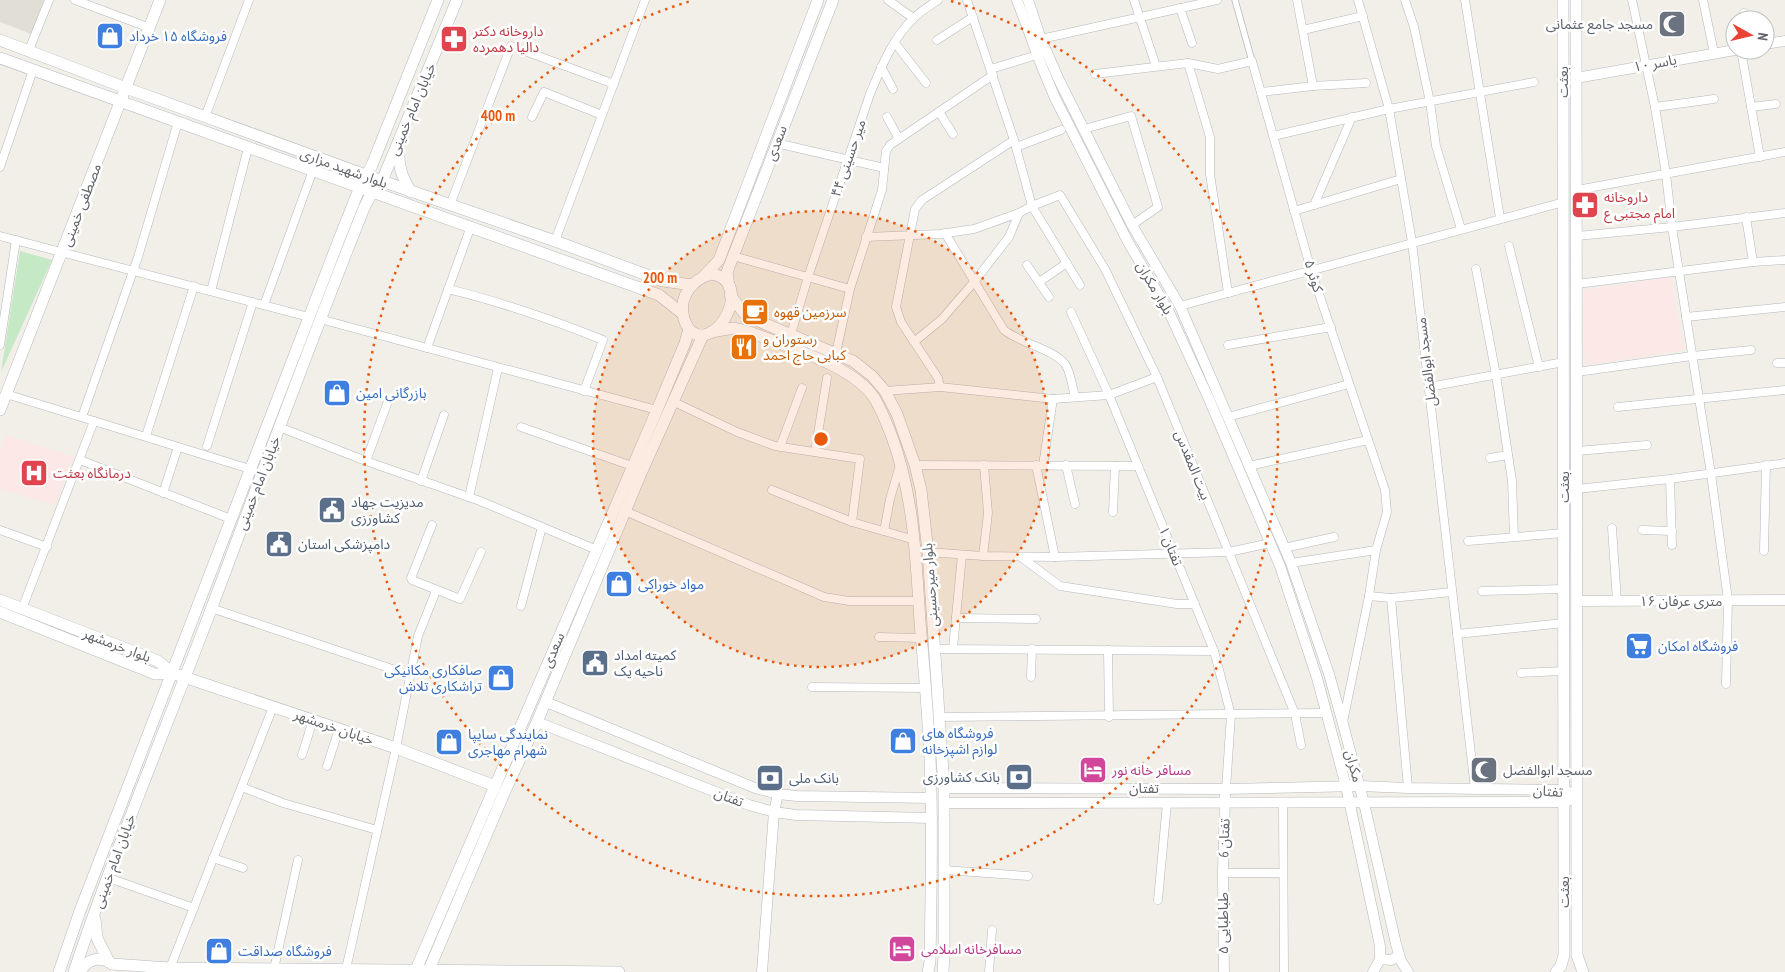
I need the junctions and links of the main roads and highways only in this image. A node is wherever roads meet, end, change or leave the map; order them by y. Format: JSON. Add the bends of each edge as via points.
{"nodes":[{"id":1,"x":160,"y":0,"type":"edge"},
{"id":2,"x":438,"y":0,"type":"edge"},
{"id":3,"x":457,"y":0,"type":"edge"},
{"id":4,"x":818,"y":0,"type":"edge"},
{"id":5,"x":833,"y":0,"type":"edge"},
{"id":6,"x":1563,"y":0,"type":"edge"},
{"id":7,"x":1576,"y":0,"type":"edge"},
{"id":8,"x":0,"y":40,"type":"edge"},
{"id":9,"x":0,"y":58,"type":"edge"},
{"id":10,"x":126,"y":88,"type":"junction"},
{"id":11,"x":121,"y":102,"type":"junction"},
{"id":12,"x":399,"y":139,"type":"junction"},
{"id":13,"x":367,"y":176,"type":"junction"},
{"id":14,"x":382,"y":181,"type":"junction"},
{"id":15,"x":360,"y":187,"type":"junction"},
{"id":16,"x":372,"y":192,"type":"junction"},
{"id":17,"x":411,"y":192,"type":"junction"},
{"id":18,"x":703,"y":277,"type":"junction"},
{"id":19,"x":692,"y":285,"type":"junction"},
{"id":20,"x":730,"y":291,"type":"junction"},
{"id":21,"x":683,"y":314,"type":"junction"},
{"id":22,"x":314,"y":318,"type":"junction"},
{"id":23,"x":689,"y":329,"type":"junction"},
{"id":24,"x":707,"y":333,"type":"junction"},
{"id":25,"x":0,"y":410,"type":"edge"},
{"id":26,"x":1578,"y":471,"type":"junction"},
{"id":27,"x":1564,"y":472,"type":"junction"},
{"id":28,"x":0,"y":600,"type":"edge"},
{"id":29,"x":0,"y":612,"type":"edge"},
{"id":30,"x":172,"y":673,"type":"junction"},
{"id":31,"x":184,"y":677,"type":"junction"},
{"id":32,"x":495,"y":786,"type":"junction"},
{"id":33,"x":944,"y":891,"type":"junction"},
{"id":34,"x":931,"y":892,"type":"junction"},
{"id":35,"x":94,"y":913,"type":"junction"},
{"id":36,"x":69,"y":944,"type":"junction"},
{"id":37,"x":1564,"y":955,"type":"junction"},
{"id":38,"x":1577,"y":955,"type":"junction"},
{"id":39,"x":113,"y":966,"type":"edge"},
{"id":40,"x":78,"y":969,"type":"edge"},
{"id":41,"x":415,"y":971,"type":"edge"},
{"id":42,"x":429,"y":971,"type":"edge"},
{"id":43,"x":59,"y":972,"type":"edge"},
{"id":44,"x":618,"y":972,"type":"edge"},
{"id":45,"x":928,"y":972,"type":"edge"},
{"id":46,"x":943,"y":972,"type":"edge"},
{"id":47,"x":1556,"y":972,"type":"edge"},
{"id":48,"x":1583,"y":972,"type":"edge"}],
"edges":[{"from":1,"to":10,"type":"main road","name":"مصطفی خمینی"},
{"from":2,"to":13,"type":"main road","name":"خیابان امام خمینی"},
{"from":3,"to":12,"type":"main road","name":"خیابان امام خمینی"},
{"from":4,"to":18,"type":"main road","name":"سعدی","via":[[719,260]]},
{"from":5,"to":20,"type":"main road","name":"سعدی","via":[[732,256],[727,272]]},
{"from":6,"to":27,"type":"main road","name":"بعثت"},
{"from":7,"to":26,"type":"main road","name":"بعثت"},
{"from":8,"to":10,"type":"main road","name":"بلوار شهید مزاری"},
{"from":9,"to":11,"type":"main road","name":"بلوار شهید مزاری"},
{"from":10,"to":11,"type":"main road","name":"مصطفی خمینی"},
{"from":10,"to":13,"type":"main road","name":"بلوار شهید مزاری"},
{"from":11,"to":15,"type":"main road","name":"بلوار شهید مزاری"},
{"from":11,"to":25,"type":"main road","name":"مصطفی خمینی"},
{"from":12,"to":14,"type":"main road","name":"خیابان امام خمینی"},
{"from":12,"to":17,"type":"main road","via":[[401,176]]},
{"from":13,"to":14,"type":"main road","name":"بلوار شهید مزاری"},
{"from":13,"to":15,"type":"main road","name":"خیابان امام خمینی"},
{"from":14,"to":16,"type":"main road","name":"خیابان امام خمینی"},
{"from":14,"to":17,"type":"main road","name":"بلوار شهید مزاری"},
{"from":15,"to":16,"type":"main road","name":"بلوار شهید مزاری"},
{"from":15,"to":22,"type":"main road","name":"خیابان امام خمینی"},
{"from":16,"to":21,"type":"main road","name":"بلوار شهید مزاری","via":[[659,295]]},
{"from":16,"to":22,"type":"main road","name":"خیابان امام خمینی"},
{"from":17,"to":19,"type":"main road","name":"بلوار شهید مزاری","via":[[664,281]]},
{"from":18,"to":19,"type":"main road"},
{"from":18,"to":20,"type":"main road","via":[[719,276]]},
{"from":19,"to":21,"type":"main road","via":[[685,296]]},
{"from":20,"to":24,"type":"main road","via":[[731,301],[722,324]]},
{"from":20,"to":33,"type":"main road","name":"بلوار میرحسینی","via":[[744,313],[853,361],[872,376],[885,391],[897,414],[915,464],[928,552],[944,788]]},
{"from":21,"to":23,"type":"main road"},
{"from":22,"to":30,"type":"main road","name":"خیابان امام خمینی","via":[[250,469]]},
{"from":22,"to":31,"type":"main road","name":"خیابان امام خمینی","via":[[279,427]]},
{"from":23,"to":24,"type":"main road","via":[[695,334]]},
{"from":23,"to":32,"type":"main road","name":"سعدی"},
{"from":24,"to":34,"type":"main road","name":"بلوار میرحسینی","via":[[734,328],[750,332],[846,372],[874,398],[885,419],[901,462],[915,540],[932,818]]},
{"from":24,"to":42,"type":"main road","name":"سعدی","via":[[672,401]]},
{"from":26,"to":27,"type":"main road"},
{"from":26,"to":38,"type":"main road","name":"بعثت"},
{"from":27,"to":37,"type":"main road","name":"بعثت"},
{"from":28,"to":30,"type":"main road","name":"بلوار خرمشهر","via":[[158,661]]},
{"from":29,"to":30,"type":"main road","name":"بلوار خرمشهر","via":[[154,674]]},
{"from":30,"to":31,"type":"main road","name":"خیابان خرمشهر"},
{"from":30,"to":36,"type":"main road","name":"خیابان امام خمینی"},
{"from":31,"to":32,"type":"main road","name":"خیابان خرمشهر","via":[[396,748]]},
{"from":31,"to":35,"type":"main road","name":"خیابان امام خمینی"},
{"from":32,"to":41,"type":"main road","name":"سعدی"},
{"from":33,"to":34,"type":"main road"},
{"from":33,"to":46,"type":"main road","name":"بلوار میرحسینی"},
{"from":34,"to":45,"type":"main road","name":"بلوار میرحسینی"},
{"from":35,"to":39,"type":"main road","via":[[97,938]]},
{"from":35,"to":40,"type":"main road","name":"خیابان امام خمینی"},
{"from":36,"to":40,"type":"main road"},
{"from":36,"to":43,"type":"main road","name":"خیابان امام خمینی"},
{"from":37,"to":38,"type":"main road"},
{"from":37,"to":47,"type":"main road","name":"بعثت"},
{"from":38,"to":48,"type":"main road","name":"بعثت"},
{"from":39,"to":40,"type":"main road","via":[[104,959],[91,961]]},
{"from":39,"to":41,"type":"main road"},
{"from":41,"to":42,"type":"main road"},
{"from":42,"to":44,"type":"main road"}]}
